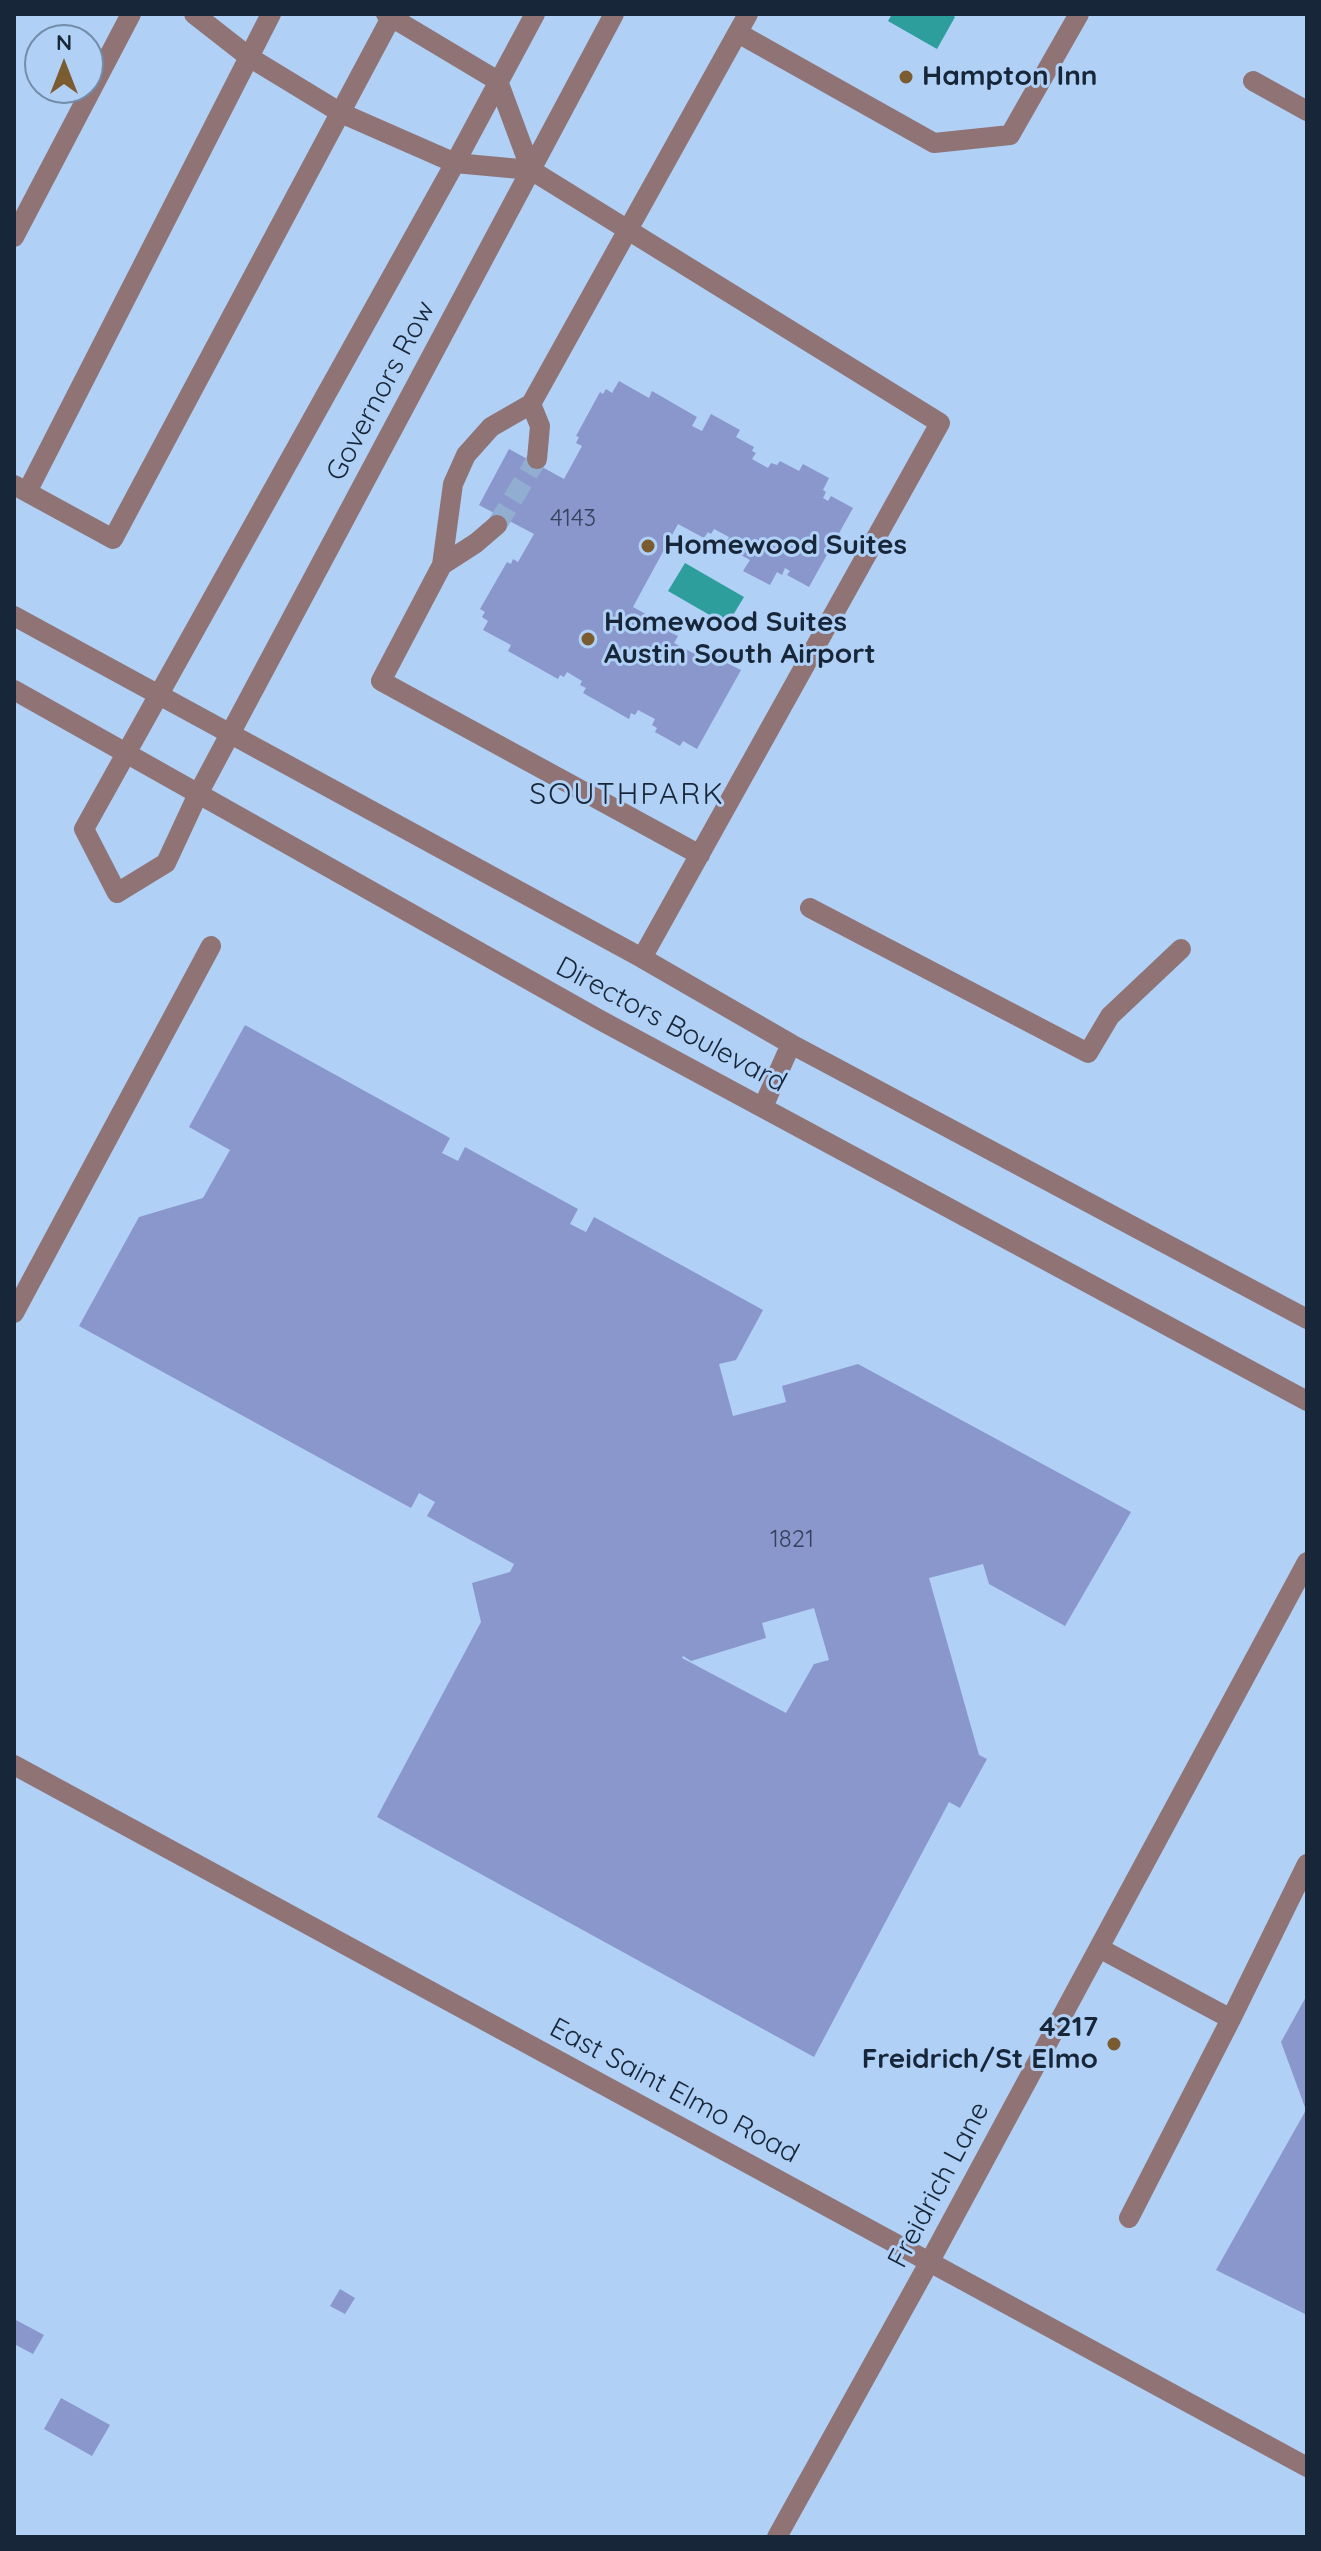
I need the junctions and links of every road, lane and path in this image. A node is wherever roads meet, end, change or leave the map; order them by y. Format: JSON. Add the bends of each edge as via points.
{"nodes":[{"id":1,"x":131,"y":14,"type":"edge"},
{"id":2,"x":194,"y":14,"type":"edge"},
{"id":3,"x":271,"y":14,"type":"edge"},
{"id":4,"x":535,"y":14,"type":"edge"},
{"id":5,"x":614,"y":14,"type":"edge"},
{"id":6,"x":748,"y":14,"type":"edge"},
{"id":7,"x":1079,"y":14,"type":"edge"},
{"id":8,"x":390,"y":15,"type":"edge"},
{"id":9,"x":738,"y":33,"type":"junction"},
{"id":10,"x":249,"y":57,"type":"junction"},
{"id":11,"x":498,"y":81,"type":"junction"},
{"id":12,"x":1253,"y":81,"type":"dead end"},
{"id":13,"x":1307,"y":111,"type":"edge"},
{"id":14,"x":341,"y":113,"type":"junction"},
{"id":15,"x":455,"y":163,"type":"junction"},
{"id":16,"x":531,"y":170,"type":"junction"},
{"id":17,"x":628,"y":229,"type":"junction"},
{"id":18,"x":14,"y":237,"type":"edge"},
{"id":19,"x":531,"y":404,"type":"junction"},
{"id":20,"x":537,"y":459,"type":"tunnel mouth"},
{"id":21,"x":21,"y":488,"type":"edge"},
{"id":22,"x":497,"y":525,"type":"tunnel mouth"},
{"id":23,"x":442,"y":565,"type":"junction"},
{"id":24,"x":14,"y":616,"type":"edge"},
{"id":25,"x":14,"y":690,"type":"edge"},
{"id":26,"x":157,"y":695,"type":"junction"},
{"id":27,"x":230,"y":733,"type":"junction"},
{"id":28,"x":125,"y":753,"type":"junction"},
{"id":29,"x":198,"y":794,"type":"junction"},
{"id":30,"x":700,"y":855,"type":"junction"},
{"id":31,"x":810,"y":908,"type":"dead end"},
{"id":32,"x":211,"y":946,"type":"dead end"},
{"id":33,"x":1181,"y":949,"type":"dead end"},
{"id":34,"x":642,"y":958,"type":"junction"},
{"id":35,"x":791,"y":1044,"type":"junction"},
{"id":36,"x":763,"y":1107,"type":"junction"},
{"id":37,"x":14,"y":1313,"type":"edge"},
{"id":38,"x":1307,"y":1319,"type":"edge"},
{"id":39,"x":1307,"y":1401,"type":"edge"},
{"id":40,"x":1307,"y":1562,"type":"edge"},
{"id":41,"x":14,"y":1765,"type":"edge"},
{"id":42,"x":1307,"y":1864,"type":"edge"},
{"id":43,"x":1099,"y":1948,"type":"junction"},
{"id":44,"x":1231,"y":2019,"type":"junction"},
{"id":45,"x":1129,"y":2218,"type":"dead end"},
{"id":46,"x":930,"y":2261,"type":"junction"},
{"id":47,"x":1307,"y":2467,"type":"edge"},
{"id":48,"x":777,"y":2537,"type":"edge"}],
"edges":[{"from":1,"to":18,"type":"street"},
{"from":2,"to":10,"type":"street"},
{"from":3,"to":10,"type":"street"},
{"from":4,"to":11,"type":"street","name":"Governors Row"},
{"from":5,"to":16,"type":"street","name":"Governors Row"},
{"from":6,"to":9,"type":"street"},
{"from":7,"to":9,"type":"street","via":[[1010,135],[934,143]]},
{"from":8,"to":11,"type":"street"},
{"from":8,"to":14,"type":"street"},
{"from":9,"to":17,"type":"street"},
{"from":10,"to":14,"type":"street"},
{"from":10,"to":21,"type":"street"},
{"from":11,"to":15,"type":"street","name":"Governors Row"},
{"from":11,"to":16,"type":"street"},
{"from":12,"to":13,"type":"street"},
{"from":14,"to":15,"type":"street"},
{"from":14,"to":21,"type":"street","via":[[113,539]]},
{"from":15,"to":16,"type":"street"},
{"from":15,"to":26,"type":"street","name":"Governors Row"},
{"from":16,"to":17,"type":"street"},
{"from":16,"to":27,"type":"street","name":"Governors Row"},
{"from":17,"to":19,"type":"street"},
{"from":17,"to":30,"type":"street","via":[[940,423]]},
{"from":19,"to":20,"type":"street","via":[[540,426]]},
{"from":19,"to":23,"type":"street","via":[[491,427],[466,455],[453,484]]},
{"from":22,"to":23,"type":"street"},
{"from":23,"to":30,"type":"street","via":[[381,681]]},
{"from":24,"to":26,"type":"street","name":"Directors Boulevard"},
{"from":25,"to":28,"type":"street","name":"Directors Boulevard"},
{"from":26,"to":27,"type":"street","name":"Directors Boulevard"},
{"from":26,"to":28,"type":"street","name":"Governors Row"},
{"from":27,"to":29,"type":"street","name":"Governors Row"},
{"from":27,"to":34,"type":"street","name":"Directors Boulevard"},
{"from":28,"to":29,"type":"street","name":"Directors Boulevard"},
{"from":28,"to":29,"type":"street","name":"Governors Row","via":[[84,829],[117,893],[166,863]]},
{"from":29,"to":36,"type":"street","name":"Directors Boulevard"},
{"from":30,"to":34,"type":"street"},
{"from":31,"to":33,"type":"street","via":[[1088,1053],[1110,1016]]},
{"from":32,"to":37,"type":"street"},
{"from":34,"to":35,"type":"street","name":"Directors Boulevard"},
{"from":35,"to":36,"type":"street"},
{"from":35,"to":38,"type":"street","name":"Directors Boulevard"},
{"from":36,"to":39,"type":"street","name":"Directors Boulevard"},
{"from":40,"to":43,"type":"street","name":"Freidrich Lane"},
{"from":41,"to":46,"type":"street","name":"East Saint Elmo Road"},
{"from":42,"to":44,"type":"street"},
{"from":43,"to":44,"type":"street"},
{"from":43,"to":46,"type":"street","name":"Freidrich Lane"},
{"from":44,"to":45,"type":"street"},
{"from":46,"to":47,"type":"street","name":"East Saint Elmo Road"},
{"from":46,"to":48,"type":"street","name":"Freidrich Lane"}]}
